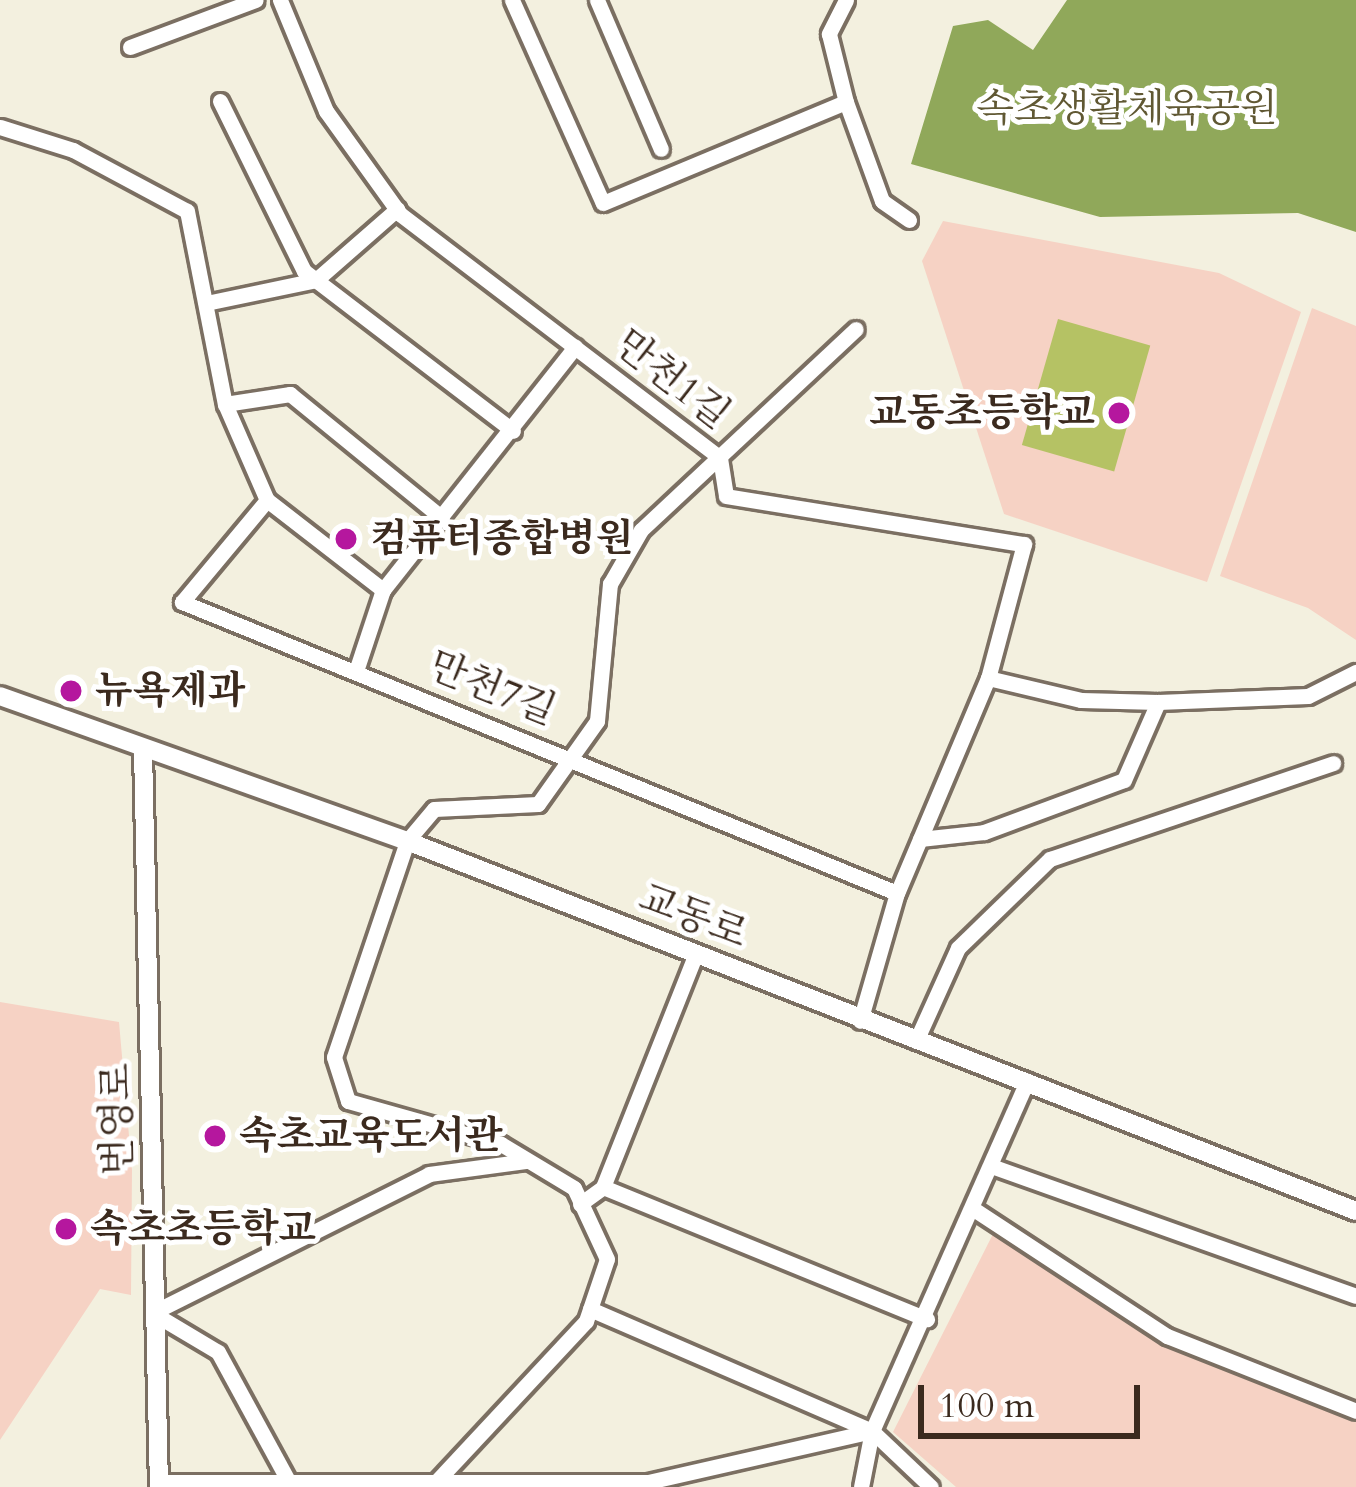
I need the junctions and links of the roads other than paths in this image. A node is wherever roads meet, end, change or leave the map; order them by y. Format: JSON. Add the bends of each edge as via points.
{"nodes":[{"id":1,"x":256,"y":0,"type":"edge"},
{"id":2,"x":280,"y":0,"type":"edge"},
{"id":3,"x":512,"y":0,"type":"edge"},
{"id":4,"x":597,"y":0,"type":"edge"},
{"id":5,"x":846,"y":0,"type":"edge"},
{"id":6,"x":130,"y":47,"type":"dead end"},
{"id":7,"x":220,"y":101,"type":"dead end"},
{"id":8,"x":846,"y":102,"type":"junction"},
{"id":9,"x":0,"y":127,"type":"edge"},
{"id":10,"x":661,"y":149,"type":"dead end"},
{"id":11,"x":397,"y":209,"type":"junction"},
{"id":12,"x":909,"y":220,"type":"dead end"},
{"id":13,"x":316,"y":280,"type":"junction"},
{"id":14,"x":211,"y":302,"type":"junction"},
{"id":15,"x":856,"y":329,"type":"dead end"},
{"id":16,"x":575,"y":347,"type":"junction"},
{"id":17,"x":225,"y":404,"type":"junction"},
{"id":18,"x":513,"y":431,"type":"junction"},
{"id":19,"x":720,"y":458,"type":"junction"},
{"id":20,"x":267,"y":500,"type":"junction"},
{"id":21,"x":442,"y":518,"type":"junction"},
{"id":22,"x":382,"y":590,"type":"junction"},
{"id":23,"x":356,"y":671,"type":"junction"},
{"id":24,"x":1356,"y":672,"type":"edge"},
{"id":25,"x":988,"y":678,"type":"junction"},
{"id":26,"x":0,"y":696,"type":"edge"},
{"id":27,"x":1158,"y":702,"type":"junction"},
{"id":28,"x":143,"y":749,"type":"junction"},
{"id":29,"x":576,"y":758,"type":"junction"},
{"id":30,"x":1333,"y":763,"type":"dead end"},
{"id":31,"x":920,"y":839,"type":"junction"},
{"id":32,"x":407,"y":842,"type":"junction"},
{"id":33,"x":898,"y":893,"type":"junction"},
{"id":34,"x":696,"y":953,"type":"junction"},
{"id":35,"x":860,"y":1021,"type":"junction"},
{"id":36,"x":916,"y":1041,"type":"junction"},
{"id":37,"x":1027,"y":1082,"type":"junction"},
{"id":38,"x":528,"y":1160,"type":"junction"},
{"id":39,"x":994,"y":1167,"type":"junction"},
{"id":40,"x":603,"y":1187,"type":"junction"},
{"id":41,"x":577,"y":1196,"type":"junction"},
{"id":42,"x":975,"y":1210,"type":"junction"},
{"id":43,"x":1356,"y":1211,"type":"edge"},
{"id":44,"x":1356,"y":1296,"type":"edge"},
{"id":45,"x":590,"y":1310,"type":"junction"},
{"id":46,"x":156,"y":1313,"type":"junction"},
{"id":47,"x":928,"y":1319,"type":"junction"},
{"id":48,"x":1356,"y":1412,"type":"edge"},
{"id":49,"x":872,"y":1431,"type":"junction"},
{"id":50,"x":290,"y":1483,"type":"edge"},
{"id":51,"x":435,"y":1483,"type":"junction"},
{"id":52,"x":159,"y":1485,"type":"edge"},
{"id":53,"x":560,"y":1486,"type":"edge"},
{"id":54,"x":861,"y":1487,"type":"edge"},
{"id":55,"x":931,"y":1487,"type":"edge"}],
"edges":[{"from":1,"to":6,"type":"street"},
{"from":2,"to":11,"type":"street","name":"만천1길","via":[[326,111]]},
{"from":3,"to":8,"type":"street","via":[[603,203]]},
{"from":4,"to":10,"type":"street"},
{"from":5,"to":8,"type":"street","via":[[830,34]]},
{"from":7,"to":13,"type":"street"},
{"from":8,"to":12,"type":"street","via":[[883,201]]},
{"from":9,"to":14,"type":"street","via":[[73,150],[187,211]]},
{"from":11,"to":13,"type":"street"},
{"from":11,"to":16,"type":"street","name":"만천1길"},
{"from":13,"to":14,"type":"street"},
{"from":13,"to":18,"type":"street"},
{"from":14,"to":17,"type":"street"},
{"from":15,"to":19,"type":"street"},
{"from":16,"to":18,"type":"street"},
{"from":16,"to":19,"type":"street","name":"만천1길"},
{"from":17,"to":20,"type":"street"},
{"from":17,"to":21,"type":"street","via":[[290,394]]},
{"from":18,"to":21,"type":"street"},
{"from":19,"to":25,"type":"street","name":"만천1길","via":[[726,496],[1024,544]]},
{"from":19,"to":29,"type":"street","via":[[641,530],[610,584],[596,721]]},
{"from":20,"to":22,"type":"street"},
{"from":20,"to":23,"type":"street","name":"만천7길","via":[[182,602]]},
{"from":21,"to":22,"type":"street"},
{"from":22,"to":23,"type":"street"},
{"from":23,"to":29,"type":"street","name":"만천7길"},
{"from":24,"to":27,"type":"street","via":[[1308,696]]},
{"from":25,"to":27,"type":"street","via":[[1081,700]]},
{"from":25,"to":31,"type":"street","name":"만천1길"},
{"from":26,"to":28,"type":"street","name":"교동로"},
{"from":27,"to":31,"type":"street","via":[[1124,780],[984,832]]},
{"from":28,"to":32,"type":"street","name":"교동로"},
{"from":28,"to":46,"type":"street","name":"번영로"},
{"from":29,"to":32,"type":"street","via":[[538,804],[434,809]]},
{"from":29,"to":33,"type":"street","name":"만천7길"},
{"from":30,"to":36,"type":"street","via":[[1050,860],[958,948]]},
{"from":31,"to":33,"type":"street","name":"만천1길"},
{"from":32,"to":34,"type":"street","name":"교동로"},
{"from":32,"to":38,"type":"street","via":[[334,1057],[348,1101]]},
{"from":33,"to":35,"type":"street","name":"만천1길"},
{"from":34,"to":35,"type":"street","name":"교동로"},
{"from":34,"to":40,"type":"street"},
{"from":35,"to":36,"type":"street","name":"교동로"},
{"from":36,"to":37,"type":"street","name":"교동로"},
{"from":37,"to":39,"type":"street"},
{"from":37,"to":43,"type":"street","name":"교동로"},
{"from":38,"to":41,"type":"street"},
{"from":38,"to":46,"type":"street","via":[[429,1174]]},
{"from":39,"to":42,"type":"street"},
{"from":39,"to":44,"type":"street"},
{"from":40,"to":41,"type":"street"},
{"from":40,"to":47,"type":"street"},
{"from":41,"to":45,"type":"street","via":[[607,1259]]},
{"from":42,"to":47,"type":"street"},
{"from":42,"to":48,"type":"street","via":[[1167,1336]]},
{"from":45,"to":49,"type":"street"},
{"from":45,"to":51,"type":"street"},
{"from":46,"to":50,"type":"street","via":[[218,1352]]},
{"from":46,"to":52,"type":"street","name":"번영로"},
{"from":47,"to":49,"type":"street"},
{"from":49,"to":53,"type":"street","via":[[648,1482]]},
{"from":49,"to":54,"type":"street"},
{"from":49,"to":55,"type":"street"},
{"from":50,"to":51,"type":"street"},
{"from":50,"to":52,"type":"street"},
{"from":51,"to":53,"type":"street"}]}
